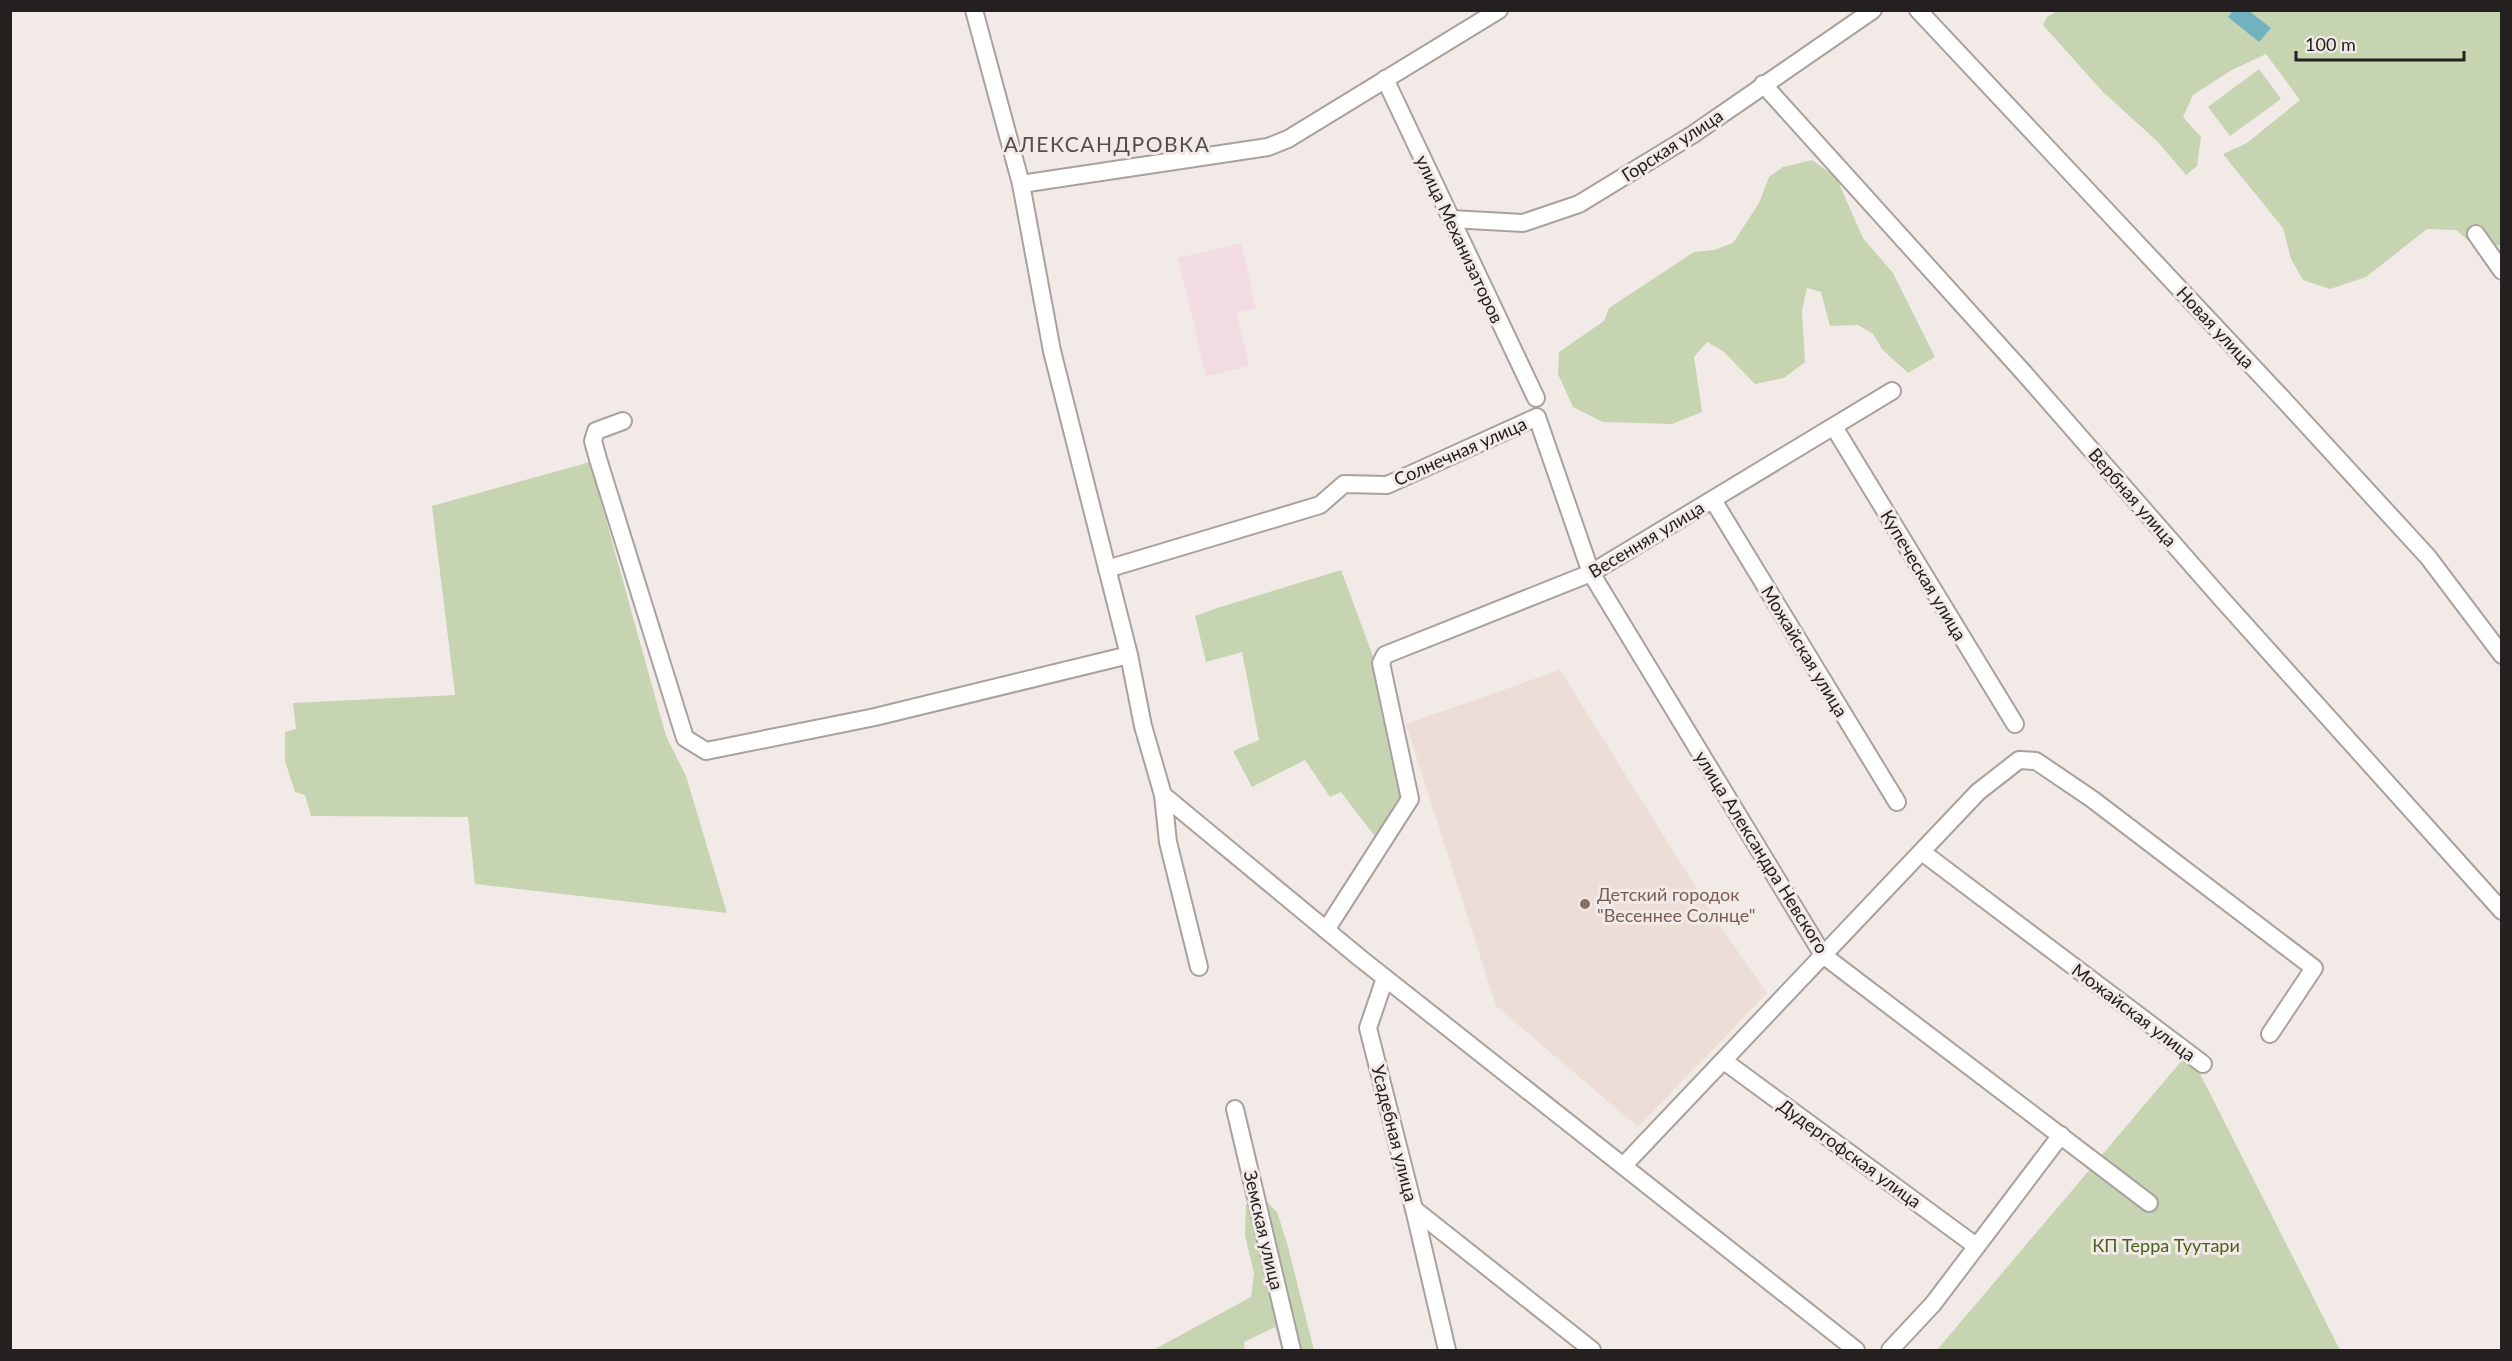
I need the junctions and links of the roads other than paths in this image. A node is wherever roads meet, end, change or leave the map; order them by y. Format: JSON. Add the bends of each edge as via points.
{"nodes":[{"id":1,"x":974,"y":10,"type":"edge"},
{"id":2,"x":1498,"y":10,"type":"edge"},
{"id":3,"x":1873,"y":10,"type":"edge"},
{"id":4,"x":1918,"y":10,"type":"edge"},
{"id":5,"x":1385,"y":79,"type":"junction"},
{"id":6,"x":1763,"y":84,"type":"junction"},
{"id":7,"x":1021,"y":184,"type":"junction"},
{"id":8,"x":1451,"y":219,"type":"junction"},
{"id":9,"x":2476,"y":234,"type":"dead end"},
{"id":10,"x":2502,"y":271,"type":"edge"},
{"id":11,"x":1892,"y":391,"type":"dead end"},
{"id":12,"x":1536,"y":398,"type":"dead end"},
{"id":13,"x":1537,"y":417,"type":"joint"},
{"id":14,"x":623,"y":421,"type":"dead end"},
{"id":15,"x":1834,"y":426,"type":"junction"},
{"id":16,"x":1713,"y":500,"type":"junction"},
{"id":17,"x":1107,"y":569,"type":"junction"},
{"id":18,"x":1591,"y":573,"type":"junction"},
{"id":19,"x":1129,"y":655,"type":"junction"},
{"id":20,"x":2502,"y":655,"type":"edge"},
{"id":21,"x":2015,"y":724,"type":"dead end"},
{"id":22,"x":1163,"y":795,"type":"junction"},
{"id":23,"x":1897,"y":802,"type":"dead end"},
{"id":24,"x":1922,"y":852,"type":"junction"},
{"id":25,"x":2502,"y":911,"type":"edge"},
{"id":26,"x":1326,"y":930,"type":"junction"},
{"id":27,"x":1823,"y":956,"type":"junction"},
{"id":28,"x":1199,"y":967,"type":"dead end"},
{"id":29,"x":1385,"y":978,"type":"junction"},
{"id":30,"x":2270,"y":1034,"type":"dead end"},
{"id":31,"x":1724,"y":1061,"type":"junction"},
{"id":32,"x":2203,"y":1064,"type":"dead end"},
{"id":33,"x":1235,"y":1108,"type":"dead end"},
{"id":34,"x":2061,"y":1135,"type":"junction"},
{"id":35,"x":1624,"y":1166,"type":"junction"},
{"id":36,"x":2149,"y":1203,"type":"dead end"},
{"id":37,"x":1414,"y":1209,"type":"junction"},
{"id":38,"x":1976,"y":1246,"type":"junction"},
{"id":39,"x":1292,"y":1350,"type":"edge"},
{"id":40,"x":1447,"y":1350,"type":"edge"},
{"id":41,"x":1592,"y":1350,"type":"edge"},
{"id":42,"x":1856,"y":1350,"type":"edge"},
{"id":43,"x":1890,"y":1350,"type":"edge"}],
"edges":[{"from":1,"to":7,"type":"street"},
{"from":2,"to":5,"type":"street"},
{"from":3,"to":6,"type":"street","name":"Горская улица"},
{"from":4,"to":20,"type":"street","name":"Новая улица","via":[[2428,557]]},
{"from":5,"to":7,"type":"street","via":[[1288,140],[1269,147]]},
{"from":5,"to":8,"type":"street","name":"улица Механизаторов"},
{"from":6,"to":8,"type":"street","name":"Горская улица","via":[[1692,135],[1579,204],[1523,223]]},
{"from":6,"to":25,"type":"street","name":"Вербная улица"},
{"from":7,"to":17,"type":"street","via":[[1052,351]]},
{"from":8,"to":12,"type":"street","name":"улица Механизаторов"},
{"from":9,"to":10,"type":"street"},
{"from":11,"to":15,"type":"street","name":"Весенняя улица"},
{"from":13,"to":17,"type":"street","name":"Солнечная улица","via":[[1387,485],[1344,484],[1320,505]]},
{"from":13,"to":18,"type":"street","name":"улица Александра Невского"},
{"from":14,"to":19,"type":"street","via":[[596,431],[593,441],[685,738],[706,751],[875,717]]},
{"from":15,"to":16,"type":"street","name":"Весенняя улица"},
{"from":15,"to":21,"type":"street","name":"Купеческая улица"},
{"from":16,"to":18,"type":"street","name":"Весенняя улица"},
{"from":16,"to":23,"type":"street","name":"Можайская улица"},
{"from":17,"to":19,"type":"street"},
{"from":18,"to":26,"type":"street","name":"Весенняя улица","via":[[1385,656],[1381,663],[1410,799]]},
{"from":18,"to":27,"type":"street","name":"улица Александра Невского"},
{"from":19,"to":22,"type":"street","via":[[1143,726]]},
{"from":22,"to":26,"type":"street"},
{"from":22,"to":28,"type":"street","via":[[1168,842]]},
{"from":24,"to":27,"type":"street"},
{"from":24,"to":30,"type":"street","via":[[1978,792],[2010,766],[2019,760],[2036,761],[2314,968]]},
{"from":24,"to":32,"type":"street","name":"Можайская улица"},
{"from":26,"to":29,"type":"street"},
{"from":27,"to":31,"type":"street"},
{"from":27,"to":34,"type":"street","name":"улица Александра Невского"},
{"from":29,"to":35,"type":"street"},
{"from":29,"to":37,"type":"street","name":"Усадебная улица","via":[[1368,1028]]},
{"from":31,"to":35,"type":"street"},
{"from":31,"to":38,"type":"street","name":"Дудергофская улица"},
{"from":33,"to":39,"type":"street","name":"Земская улица"},
{"from":34,"to":36,"type":"street","name":"улица Александра Невского"},
{"from":34,"to":38,"type":"street"},
{"from":35,"to":42,"type":"street"},
{"from":37,"to":40,"type":"street"},
{"from":37,"to":41,"type":"street","name":"Усадебная улица"},
{"from":38,"to":43,"type":"street","via":[[1933,1304]]}]}
